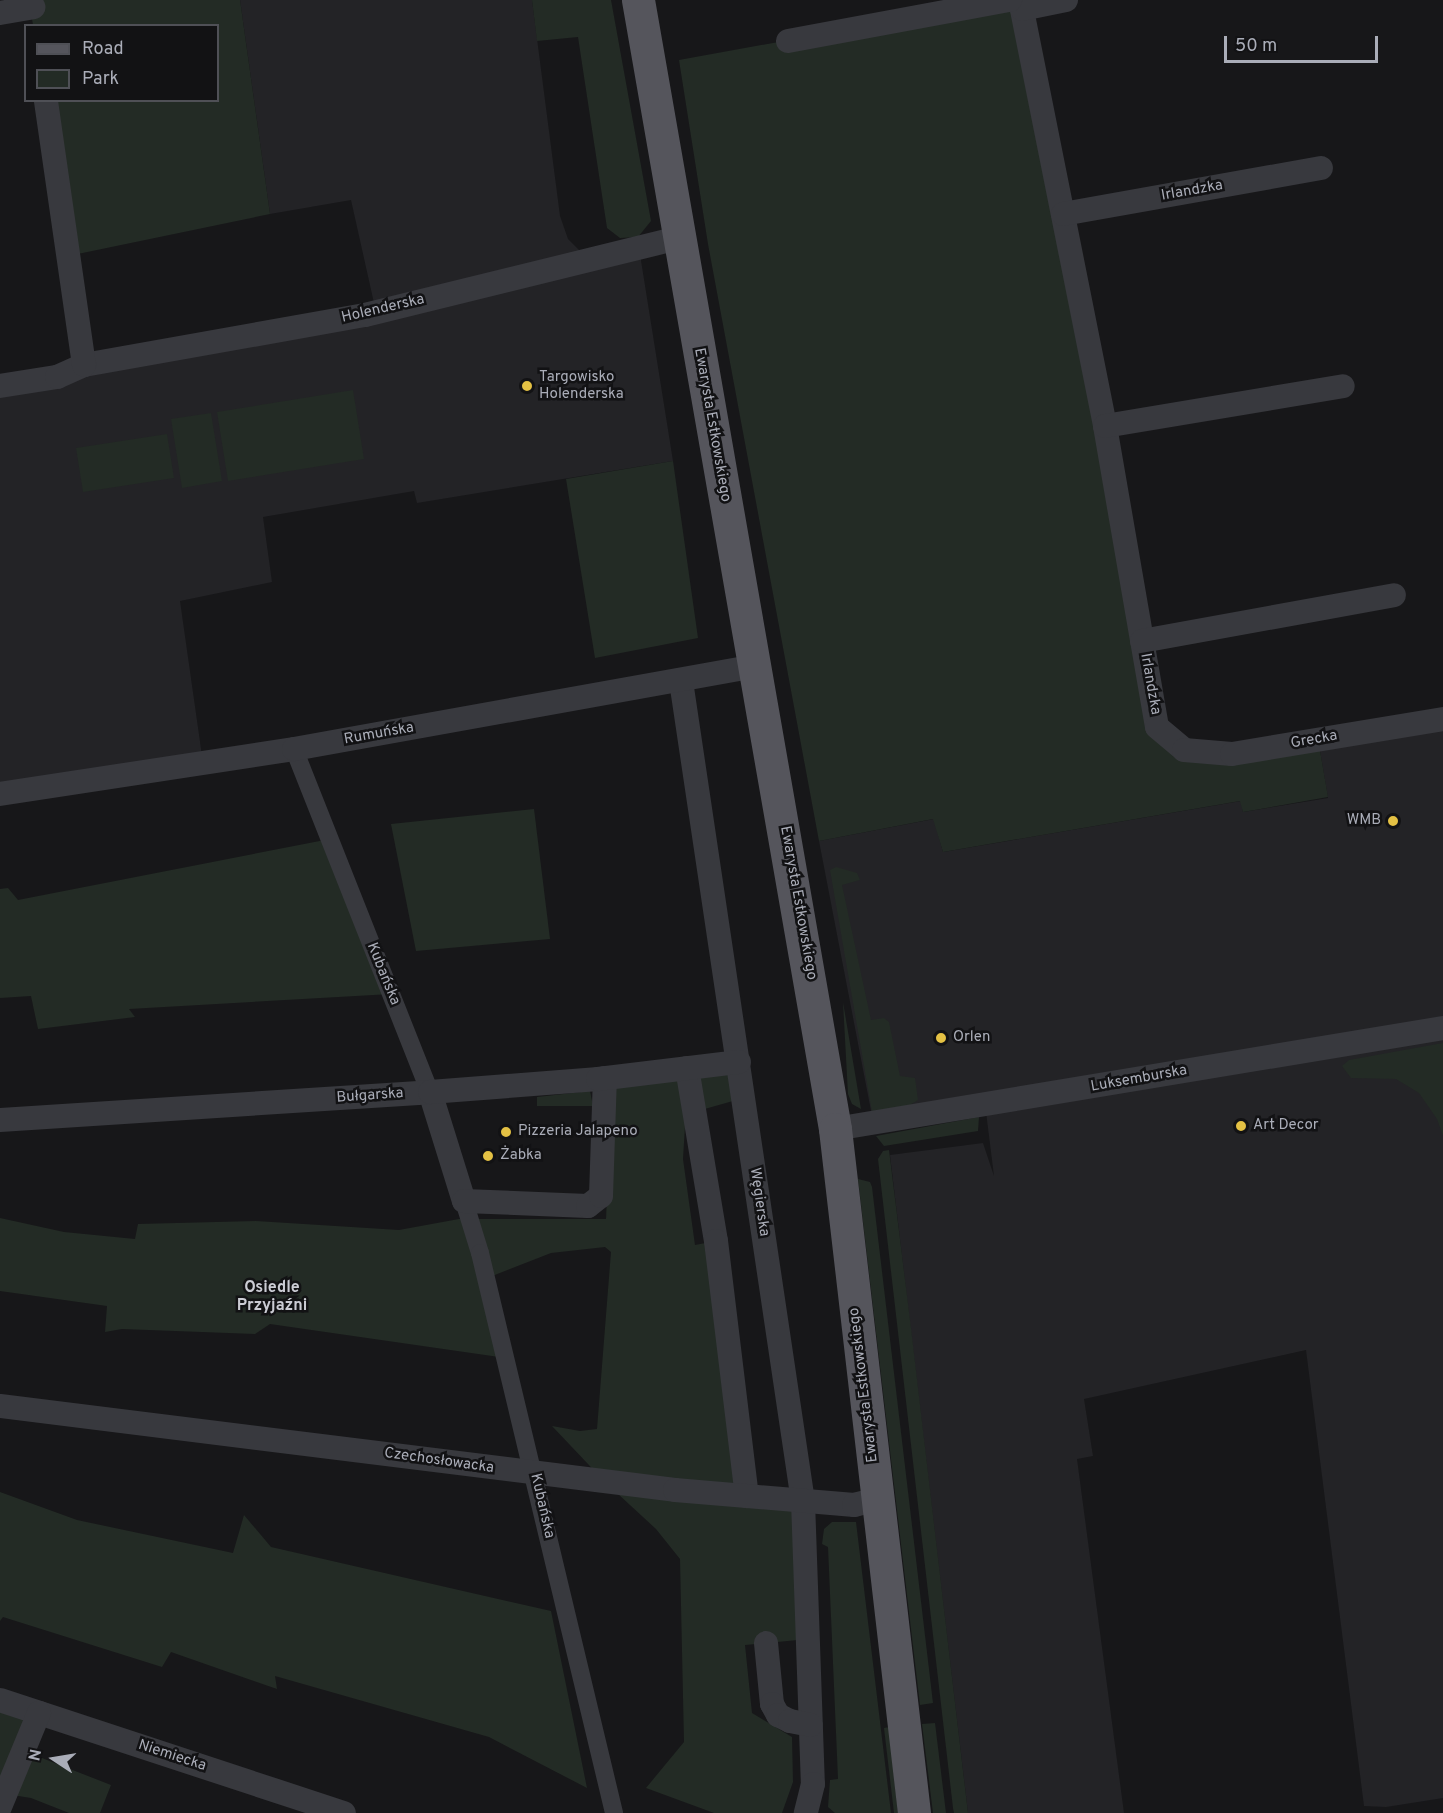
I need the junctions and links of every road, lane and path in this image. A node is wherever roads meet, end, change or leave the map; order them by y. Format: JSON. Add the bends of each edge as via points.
{"nodes":[{"id":1,"x":638,"y":0,"type":"edge"},
{"id":2,"x":1066,"y":0,"type":"edge"},
{"id":3,"x":1017,"y":3,"type":"edge"},
{"id":4,"x":34,"y":11,"type":"edge"},
{"id":5,"x":0,"y":13,"type":"edge"},
{"id":6,"x":788,"y":41,"type":"dead end"},
{"id":7,"x":46,"y":102,"type":"edge"},
{"id":8,"x":1321,"y":168,"type":"dead end"},
{"id":9,"x":1063,"y":214,"type":"junction"},
{"id":10,"x":679,"y":238,"type":"junction"},
{"id":11,"x":84,"y":365,"type":"junction"},
{"id":12,"x":0,"y":386,"type":"edge"},
{"id":13,"x":1343,"y":386,"type":"dead end"},
{"id":14,"x":1105,"y":426,"type":"junction"},
{"id":15,"x":1394,"y":595,"type":"dead end"},
{"id":16,"x":1142,"y":641,"type":"junction"},
{"id":17,"x":756,"y":666,"type":"junction"},
{"id":18,"x":681,"y":681,"type":"junction"},
{"id":19,"x":1443,"y":718,"type":"edge"},
{"id":20,"x":294,"y":749,"type":"junction"},
{"id":21,"x":1184,"y":750,"type":"joint"},
{"id":22,"x":0,"y":794,"type":"edge"},
{"id":23,"x":1443,"y":1028,"type":"edge"},
{"id":24,"x":739,"y":1062,"type":"junction"},
{"id":25,"x":687,"y":1068,"type":"junction"},
{"id":26,"x":605,"y":1078,"type":"junction"},
{"id":27,"x":430,"y":1092,"type":"junction"},
{"id":28,"x":0,"y":1120,"type":"edge"},
{"id":29,"x":835,"y":1129,"type":"junction"},
{"id":30,"x":464,"y":1201,"type":"junction"},
{"id":31,"x":0,"y":1406,"type":"edge"},
{"id":32,"x":535,"y":1474,"type":"junction"},
{"id":33,"x":747,"y":1496,"type":"junction"},
{"id":34,"x":878,"y":1499,"type":"junction"},
{"id":35,"x":802,"y":1501,"type":"junction"},
{"id":36,"x":766,"y":1642,"type":"dead end"},
{"id":37,"x":0,"y":1700,"type":"edge"},
{"id":38,"x":39,"y":1713,"type":"junction"},
{"id":39,"x":811,"y":1725,"type":"junction"},
{"id":40,"x":0,"y":1807,"type":"edge"},
{"id":41,"x":809,"y":1811,"type":"edge"},
{"id":42,"x":344,"y":1813,"type":"edge"},
{"id":43,"x":614,"y":1813,"type":"edge"},
{"id":44,"x":914,"y":1813,"type":"edge"}],
"edges":[{"from":1,"to":10,"type":"main road","name":"Ewarysta Estkowskiego"},
{"from":2,"to":3,"type":"street"},
{"from":3,"to":6,"type":"street"},
{"from":3,"to":9,"type":"street","name":"Irlandzka"},
{"from":4,"to":5,"type":"street"},
{"from":7,"to":11,"type":"street"},
{"from":8,"to":9,"type":"street","name":"Irlandzka"},
{"from":9,"to":14,"type":"street","name":"Irlandzka"},
{"from":10,"to":11,"type":"street","name":"Holenderska","via":[[365,315]]},
{"from":10,"to":17,"type":"main road","name":"Ewarysta Estkowskiego"},
{"from":11,"to":12,"type":"street","name":"Holenderska","via":[[57,377]]},
{"from":13,"to":14,"type":"street"},
{"from":14,"to":16,"type":"street","name":"Irlandzka"},
{"from":15,"to":16,"type":"street","name":"Irlandzka"},
{"from":16,"to":21,"type":"street","name":"Irlandzka","via":[[1157,727]]},
{"from":17,"to":18,"type":"street","name":"Rumuńska"},
{"from":17,"to":29,"type":"main road","name":"Ewarysta Estkowskiego"},
{"from":18,"to":20,"type":"street","name":"Rumuńska"},
{"from":18,"to":24,"type":"street","name":"Węgierska"},
{"from":19,"to":21,"type":"street","name":"Grecka","via":[[1232,754]]},
{"from":20,"to":22,"type":"street","name":"Rumuńska"},
{"from":20,"to":27,"type":"street","name":"Kubańska"},
{"from":23,"to":29,"type":"street","name":"Luksemburska"},
{"from":24,"to":25,"type":"street","name":"Bułgarska"},
{"from":24,"to":35,"type":"street","name":"Węgierska"},
{"from":25,"to":26,"type":"street","name":"Bułgarska"},
{"from":25,"to":33,"type":"street","via":[[716,1241]]},
{"from":26,"to":27,"type":"street","name":"Bułgarska"},
{"from":26,"to":30,"type":"street","via":[[601,1196],[596,1203]]},
{"from":27,"to":28,"type":"street","name":"Bułgarska"},
{"from":27,"to":30,"type":"street","name":"Kubańska"},
{"from":29,"to":34,"type":"main road","name":"Ewarysta Estkowskiego"},
{"from":30,"to":32,"type":"street","name":"Kubańska"},
{"from":31,"to":32,"type":"street","name":"Czechosłowacka"},
{"from":32,"to":33,"type":"street","name":"Czechosłowacka"},
{"from":32,"to":43,"type":"street","name":"Kubańska"},
{"from":33,"to":35,"type":"street","name":"Czechosłowacka"},
{"from":34,"to":35,"type":"street","name":"Czechosłowacka","via":[[854,1504]]},
{"from":34,"to":44,"type":"main road","name":"Ewarysta Estkowskiego"},
{"from":35,"to":39,"type":"street","name":"Węgierska"},
{"from":36,"to":39,"type":"street","via":[[772,1704],[778,1715],[789,1721]]},
{"from":37,"to":38,"type":"street","name":"Niemiecka"},
{"from":38,"to":40,"type":"street"},
{"from":38,"to":42,"type":"street","name":"Niemiecka"},
{"from":39,"to":41,"type":"street","name":"Węgierska","via":[[813,1784]]}]}
